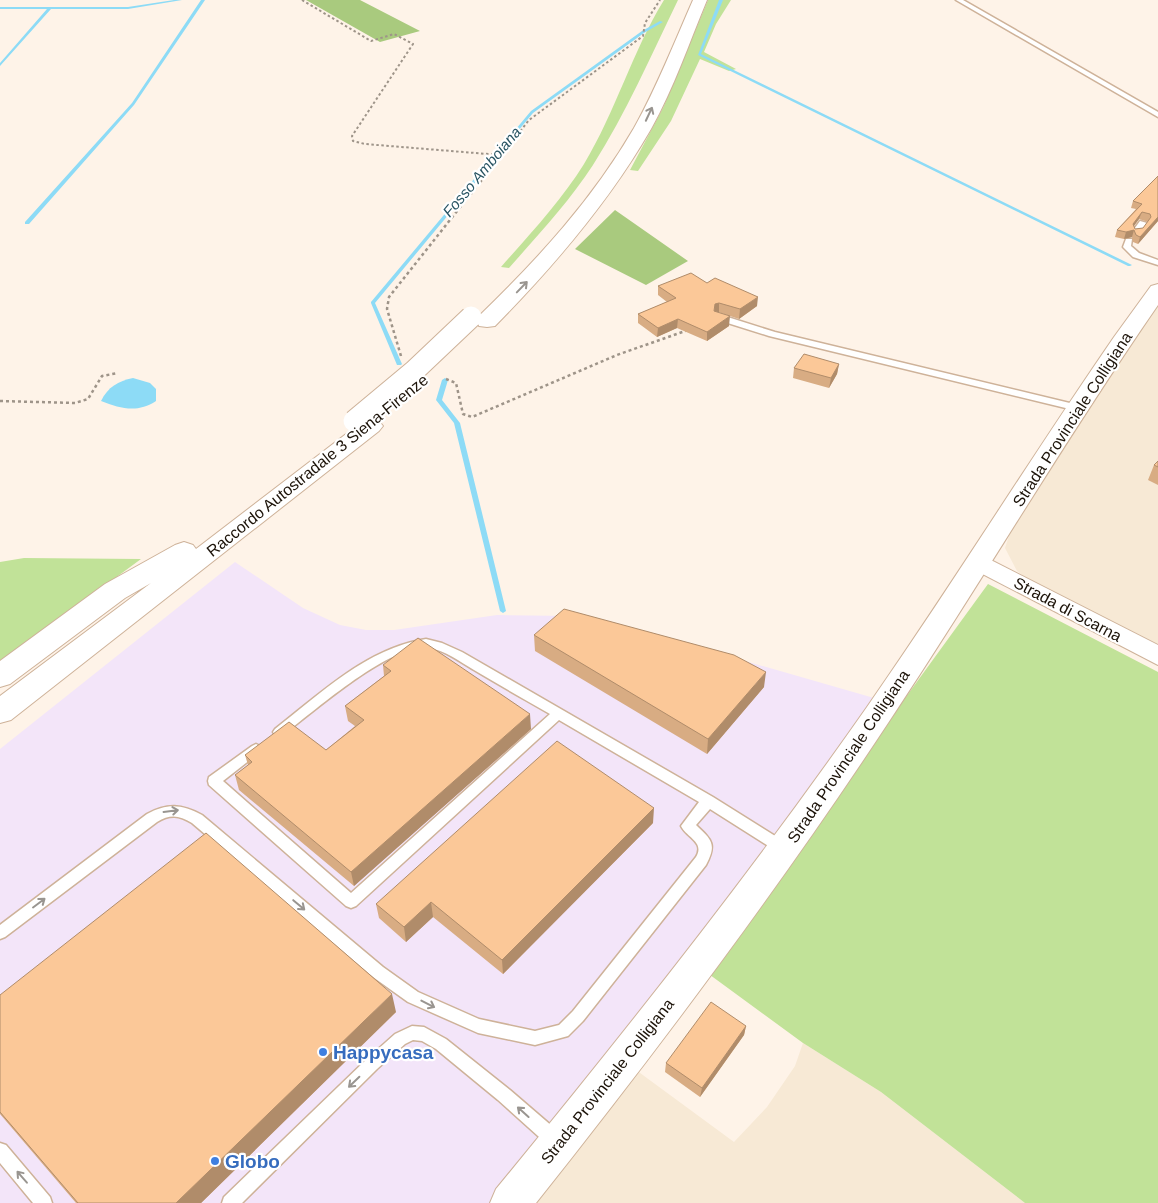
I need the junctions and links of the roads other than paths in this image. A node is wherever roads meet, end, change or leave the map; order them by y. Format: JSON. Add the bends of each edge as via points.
{"nodes":[{"id":1,"x":686,"y":0,"type":"edge"},
{"id":2,"x":700,"y":0,"type":"edge"},
{"id":3,"x":959,"y":0,"type":"edge"},
{"id":4,"x":1158,"y":115,"type":"edge"},
{"id":5,"x":1143,"y":222,"type":"dead end"},
{"id":6,"x":1136,"y":232,"type":"edge"},
{"id":7,"x":1129,"y":241,"type":"dead end"},
{"id":8,"x":1158,"y":264,"type":"edge"},
{"id":9,"x":1158,"y":290,"type":"edge"},
{"id":10,"x":718,"y":316,"type":"edge"},
{"id":11,"x":479,"y":319,"type":"junction"},
{"id":12,"x":1078,"y":408,"type":"junction"},
{"id":13,"x":362,"y":424,"type":"junction"},
{"id":14,"x":184,"y":551,"type":"junction"},
{"id":15,"x":979,"y":562,"type":"junction"},
{"id":16,"x":162,"y":588,"type":"junction"},
{"id":17,"x":1158,"y":656,"type":"edge"},
{"id":18,"x":0,"y":676,"type":"edge"},
{"id":19,"x":0,"y":689,"type":"edge"},
{"id":20,"x":0,"y":712,"type":"edge"},
{"id":21,"x":558,"y":714,"type":"junction"},
{"id":22,"x":0,"y":727,"type":"edge"},
{"id":23,"x":708,"y":801,"type":"junction"},
{"id":24,"x":784,"y":849,"type":"junction"},
{"id":25,"x":0,"y":933,"type":"edge"},
{"id":26,"x":560,"y":1144,"type":"junction"},
{"id":27,"x":0,"y":1151,"type":"edge"},
{"id":28,"x":44,"y":1203,"type":"edge"},
{"id":29,"x":230,"y":1203,"type":"edge"},
{"id":30,"x":510,"y":1203,"type":"edge"}],
"edges":[{"from":1,"to":11,"type":"main road","name":"Raccordo Autostradale 3 Siena-Firenze","via":[[631,121],[611,155],[573,208]]},
{"from":11,"to":2,"type":"main road","name":"Raccordo Autostradale 3 Siena-Firenze","one_way":true,"via":[[525,285],[609,182],[643,127]]},
{"from":3,"to":4,"type":"lane"},
{"from":5,"to":6,"type":"lane"},
{"from":7,"to":8,"type":"lane","via":[[1127,247],[1132,253]]},
{"from":9,"to":12,"type":"main road","name":"Strada Provinciale Colligiana"},
{"from":10,"to":12,"type":"lane","via":[[772,334]]},
{"from":11,"to":13,"type":"main road","name":"Raccordo Autostradale 3 Siena-Firenze"},
{"from":12,"to":15,"type":"main road","name":"Strada Provinciale Colligiana"},
{"from":13,"to":14,"type":"main road","name":"Raccordo Autostradale 3 Siena-Firenze"},
{"from":13,"to":16,"type":"main road","name":"Raccordo Autostradale 3 Siena-Firenze"},
{"from":14,"to":18,"type":"main road","via":[[115,591]]},
{"from":14,"to":19,"type":"main road","name":"Raccordo Autostradale 3 Siena-Firenze"},
{"from":15,"to":17,"type":"street","name":"Strada di Scarna"},
{"from":15,"to":24,"type":"main road","name":"Strada Provinciale Colligiana"},
{"from":16,"to":20,"type":"main road","name":"Raccordo Autostradale 3 Siena-Firenze"},
{"from":16,"to":22,"type":"main road","via":[[139,619]]},
{"from":21,"to":21,"type":"lane","via":[[444,648],[426,643],[406,646],[378,658],[214,781],[351,902]]},
{"from":21,"to":23,"type":"lane"},
{"from":23,"to":24,"type":"lane"},
{"from":25,"to":23,"type":"lane","one_way":true,"via":[[152,818],[165,811],[177,810],[197,819],[395,986],[478,1026],[515,1035],[546,1036],[570,1026],[701,861],[706,852],[705,842],[688,826]]},
{"from":24,"to":26,"type":"main road","name":"Strada Provinciale Colligiana"},
{"from":26,"to":29,"type":"lane","one_way":true,"via":[[441,1044],[424,1034],[412,1033],[400,1039],[372,1064]]},
{"from":26,"to":30,"type":"main road","name":"Strada Provinciale Colligiana"},
{"from":28,"to":27,"type":"lane","one_way":true}]}
